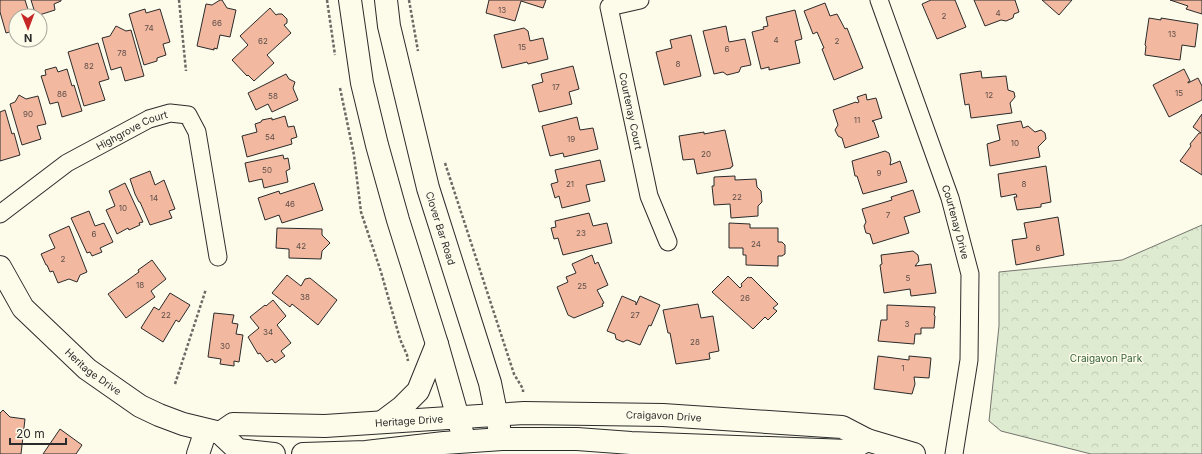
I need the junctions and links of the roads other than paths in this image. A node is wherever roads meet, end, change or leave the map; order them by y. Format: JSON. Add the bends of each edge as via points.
{"nodes":[{"id":1,"x":350,"y":0,"type":"edge"},
{"id":2,"x":386,"y":0,"type":"edge"},
{"id":3,"x":640,"y":0,"type":"edge"},
{"id":4,"x":879,"y":0,"type":"edge"},
{"id":5,"x":0,"y":214,"type":"edge"},
{"id":6,"x":668,"y":242,"type":"dead end"},
{"id":7,"x":218,"y":256,"type":"dead end"},
{"id":8,"x":0,"y":267,"type":"edge"},
{"id":9,"x":437,"y":344,"type":"junction"},
{"id":10,"x":496,"y":414,"type":"junction"},
{"id":11,"x":458,"y":418,"type":"junction"},
{"id":12,"x":382,"y":422,"type":"junction"},
{"id":13,"x":213,"y":432,"type":"junction"},
{"id":14,"x":578,"y":438,"type":"junction"},
{"id":15,"x":867,"y":440,"type":"junction"},
{"id":16,"x":503,"y":447,"type":"edge"},
{"id":17,"x":466,"y":448,"type":"edge"},
{"id":18,"x":371,"y":453,"type":"edge"},
{"id":19,"x":198,"y":454,"type":"edge"},
{"id":20,"x":274,"y":454,"type":"edge"},
{"id":21,"x":303,"y":454,"type":"edge"},
{"id":22,"x":555,"y":454,"type":"edge"},
{"id":23,"x":914,"y":454,"type":"edge"},
{"id":24,"x":954,"y":454,"type":"edge"}],
"edges":[{"from":1,"to":9,"type":"street","via":[[362,83],[377,145]]},
{"from":2,"to":10,"type":"street","name":"Clover Bar Road","via":[[391,33],[428,188],[490,383]]},
{"from":3,"to":6,"type":"street","name":"Courtenay Court","via":[[610,7],[649,196]]},
{"from":4,"to":24,"type":"street","name":"Courtenay Drive","via":[[950,198],[970,274],[969,360]]},
{"from":5,"to":7,"type":"street","name":"Highgrove Court","via":[[67,163],[149,119],[170,113],[188,114],[197,132]]},
{"from":8,"to":13,"type":"street","name":"Heritage Drive","via":[[23,308],[87,369],[140,406],[159,415]]},
{"from":9,"to":11,"type":"street"},
{"from":9,"to":12,"type":"street","via":[[418,392]]},
{"from":10,"to":11,"type":"street","name":"Craigavon Drive"},
{"from":10,"to":15,"type":"street","name":"Craigavon Drive","via":[[663,415],[842,427]]},
{"from":10,"to":16,"type":"street","name":"Clover Bar Road"},
{"from":11,"to":12,"type":"street","name":"Heritage Drive"},
{"from":11,"to":17,"type":"street"},
{"from":12,"to":13,"type":"street","name":"Heritage Drive","via":[[325,426],[233,424]]},
{"from":13,"to":19,"type":"street"},
{"from":13,"to":20,"type":"street","name":"Heritage Drive","via":[[238,450]]},
{"from":14,"to":15,"type":"street","via":[[631,443],[848,451]]},
{"from":14,"to":16,"type":"street"},
{"from":14,"to":22,"type":"street"},
{"from":15,"to":23,"type":"street","name":"Craigavon Drive"},
{"from":16,"to":17,"type":"street"},
{"from":17,"to":18,"type":"street"},
{"from":18,"to":21,"type":"street"}]}
